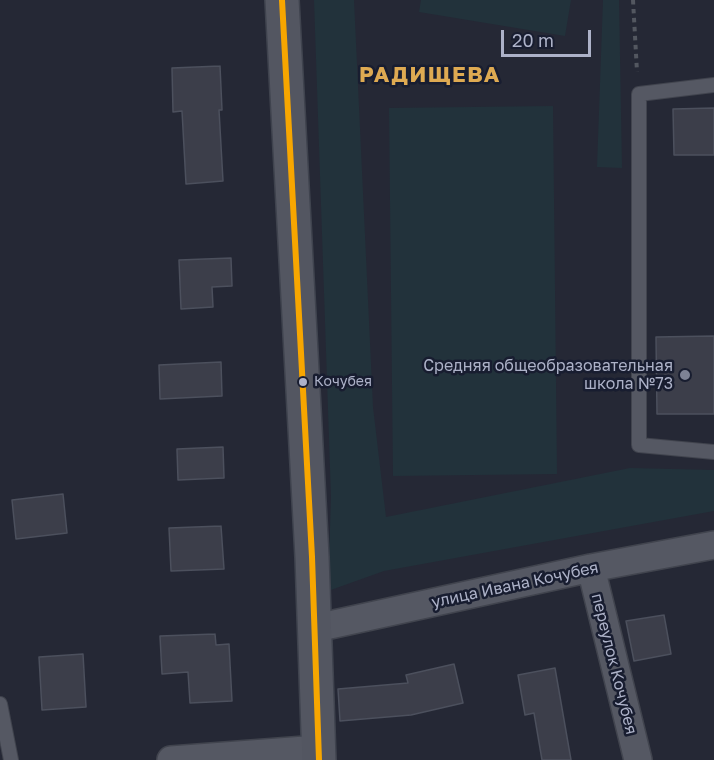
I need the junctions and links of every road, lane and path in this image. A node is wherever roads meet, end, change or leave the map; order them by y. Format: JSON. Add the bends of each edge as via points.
{"nodes":[{"id":1,"x":282,"y":0,"type":"edge"},
{"id":2,"x":633,"y":0,"type":"edge"},
{"id":3,"x":714,"y":86,"type":"edge"},
{"id":4,"x":639,"y":94,"type":"junction"},
{"id":5,"x":714,"y":452,"type":"edge"},
{"id":6,"x":714,"y":545,"type":"edge"},
{"id":7,"x":591,"y":568,"type":"junction"},
{"id":8,"x":316,"y":628,"type":"junction"},
{"id":9,"x":0,"y":704,"type":"edge"},
{"id":10,"x":319,"y":754,"type":"edge"},
{"id":11,"x":11,"y":760,"type":"edge"},
{"id":12,"x":171,"y":760,"type":"edge"},
{"id":13,"x":638,"y":760,"type":"edge"}],
"edges":[{"from":1,"to":8,"type":"main road"},
{"from":2,"to":4,"type":"path"},
{"from":3,"to":4,"type":"lane"},
{"from":4,"to":5,"type":"lane","via":[[639,445]]},
{"from":6,"to":7,"type":"street","name":"улица Ивана Кочубея"},
{"from":7,"to":8,"type":"street","name":"улица Ивана Кочубея"},
{"from":7,"to":13,"type":"street","name":"переулок Кочубея"},
{"from":8,"to":10,"type":"main road"},
{"from":9,"to":11,"type":"lane"},
{"from":10,"to":12,"type":"street"}]}
